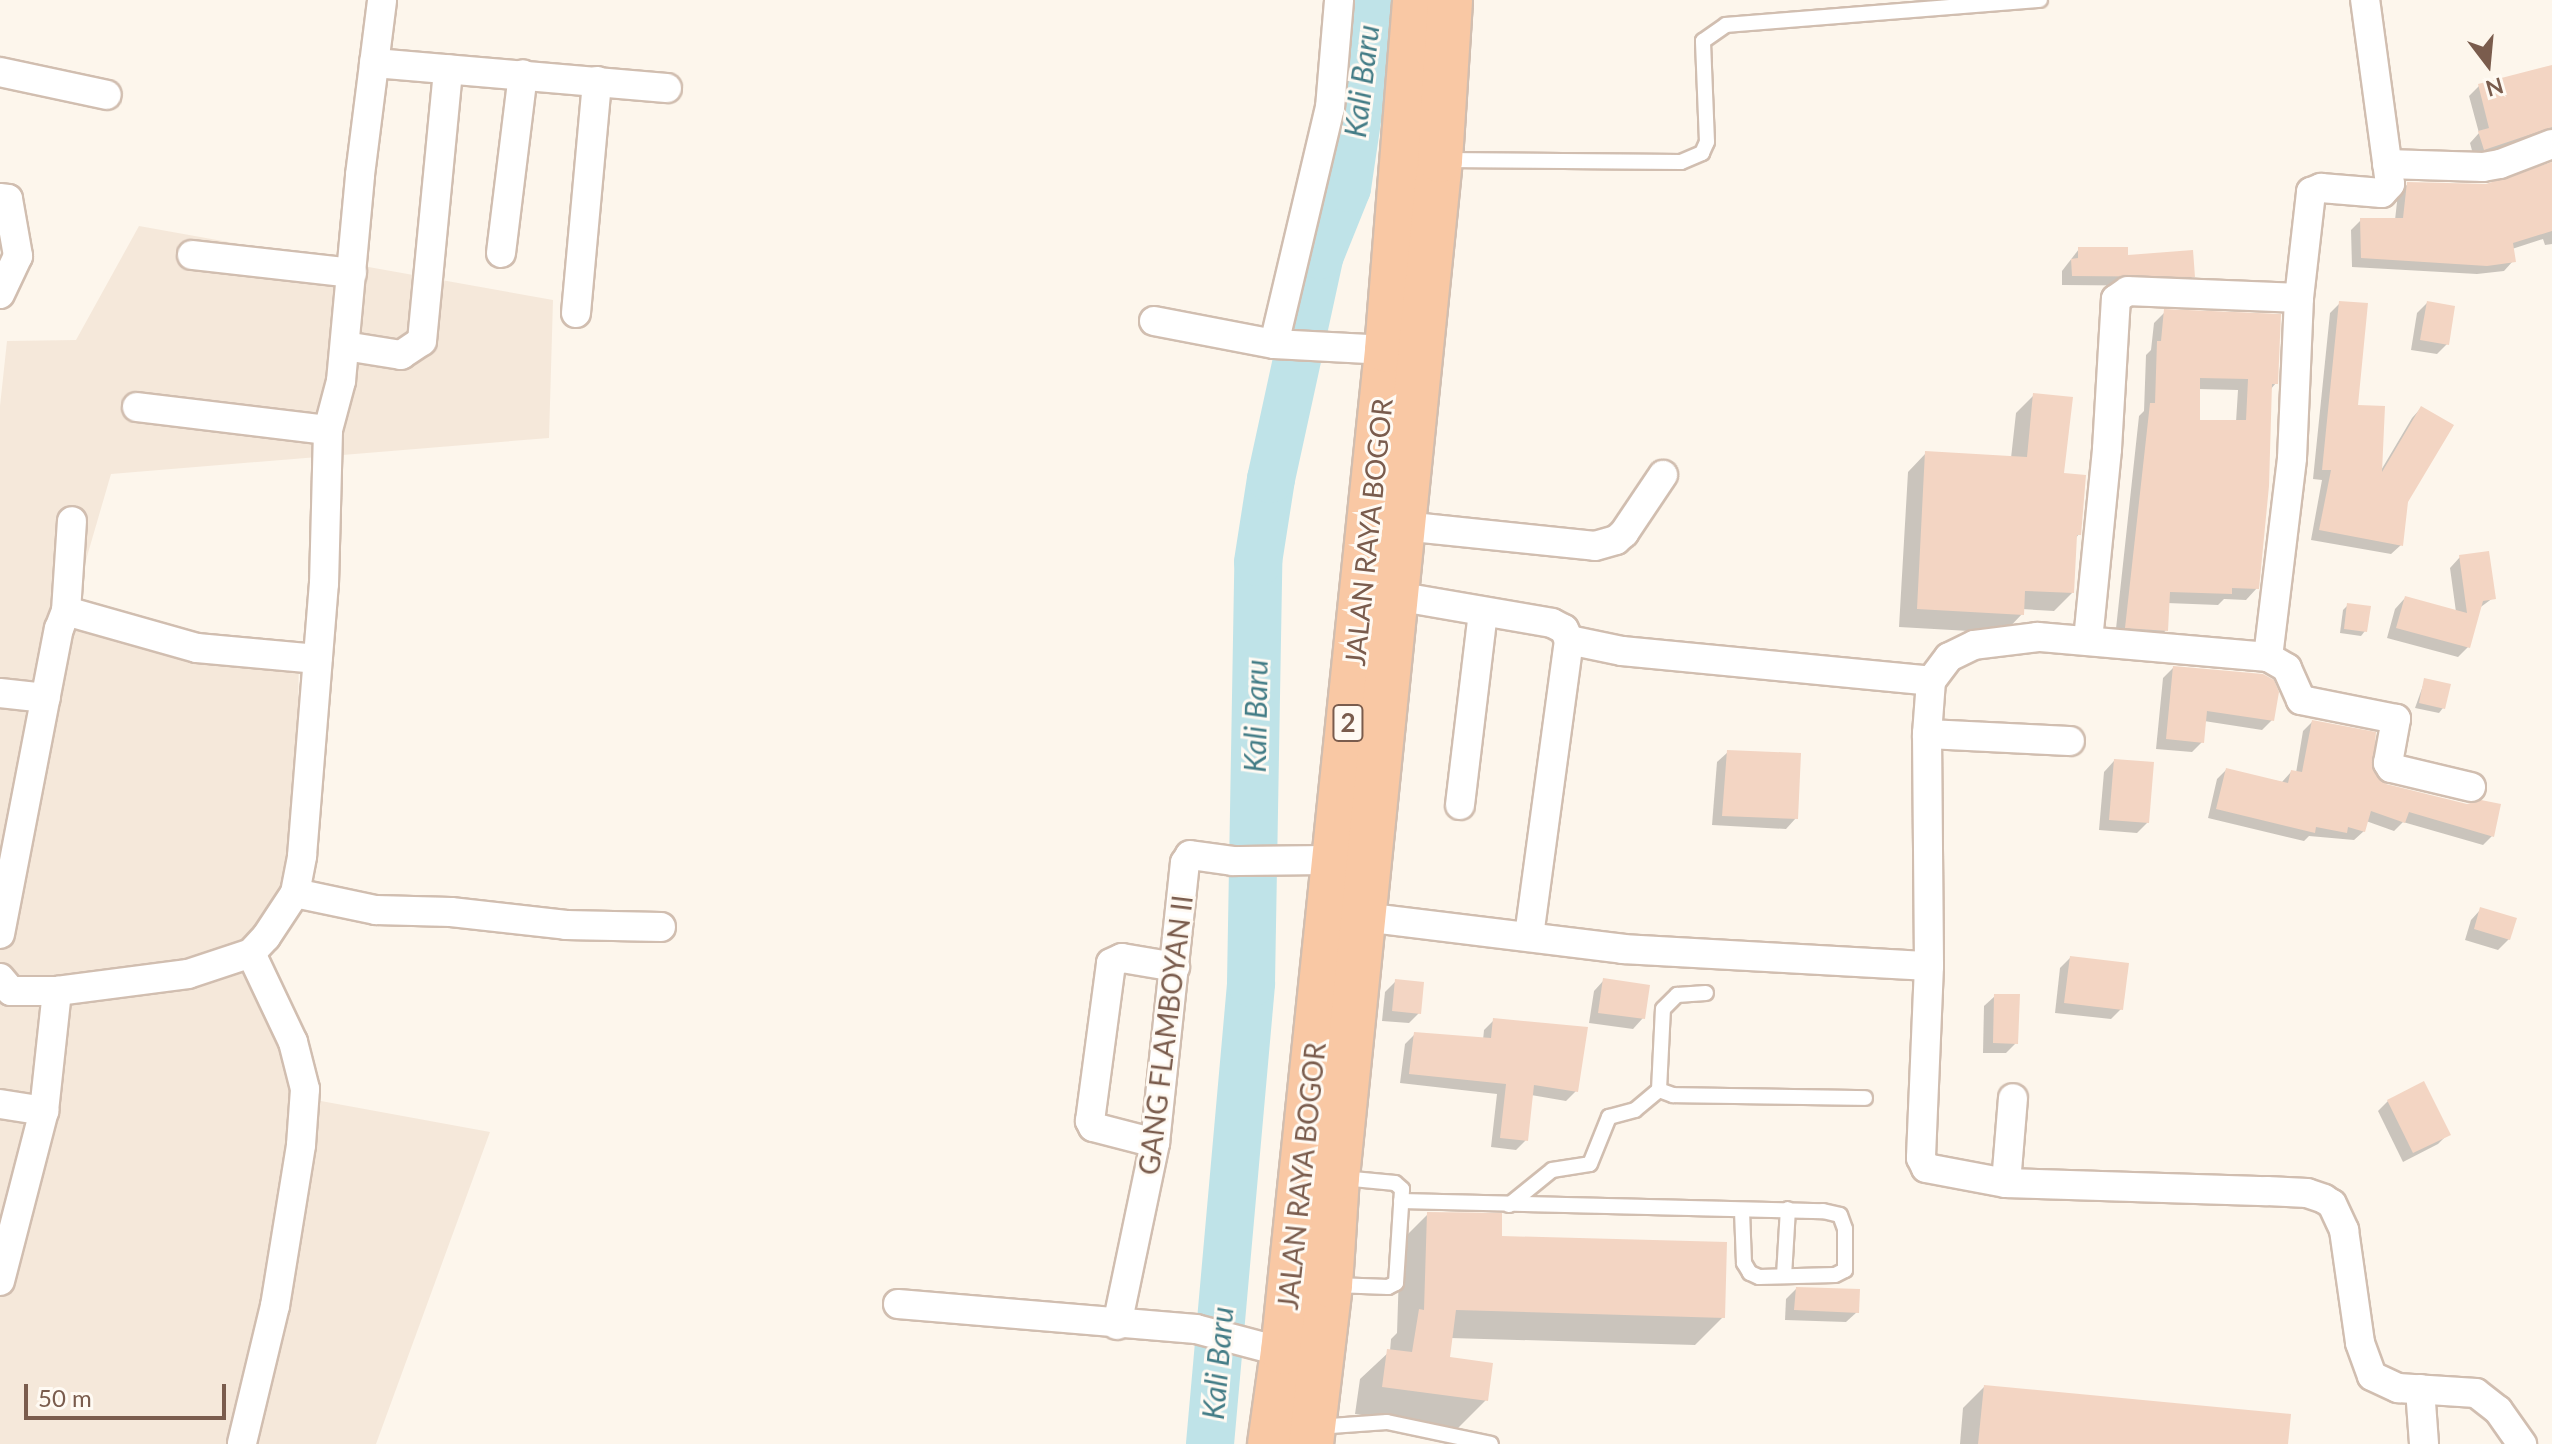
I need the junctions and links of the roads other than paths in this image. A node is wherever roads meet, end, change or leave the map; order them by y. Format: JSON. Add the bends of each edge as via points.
{"nodes":[{"id":1,"x":382,"y":0,"type":"edge"},
{"id":2,"x":1339,"y":0,"type":"edge"},
{"id":3,"x":1415,"y":0,"type":"edge"},
{"id":4,"x":1450,"y":0,"type":"edge"},
{"id":5,"x":2040,"y":0,"type":"edge"},
{"id":6,"x":2365,"y":0,"type":"edge"},
{"id":7,"x":374,"y":63,"type":"junction"},
{"id":8,"x":448,"y":69,"type":"junction"},
{"id":9,"x":0,"y":72,"type":"edge"},
{"id":10,"x":523,"y":74,"type":"junction"},
{"id":11,"x":597,"y":81,"type":"junction"},
{"id":12,"x":667,"y":88,"type":"dead end"},
{"id":13,"x":107,"y":95,"type":"dead end"},
{"id":14,"x":2552,"y":144,"type":"edge"},
{"id":15,"x":1420,"y":161,"type":"junction"},
{"id":16,"x":2387,"y":164,"type":"junction"},
{"id":17,"x":0,"y":198,"type":"edge"},
{"id":18,"x":501,"y":253,"type":"dead end"},
{"id":19,"x":192,"y":255,"type":"dead end"},
{"id":20,"x":352,"y":273,"type":"junction"},
{"id":21,"x":0,"y":294,"type":"edge"},
{"id":22,"x":2299,"y":298,"type":"junction"},
{"id":23,"x":576,"y":313,"type":"dead end"},
{"id":24,"x":1154,"y":321,"type":"dead end"},
{"id":25,"x":1281,"y":344,"type":"junction"},
{"id":26,"x":345,"y":346,"type":"junction"},
{"id":27,"x":1374,"y":350,"type":"junction"},
{"id":28,"x":137,"y":407,"type":"dead end"},
{"id":29,"x":328,"y":430,"type":"junction"},
{"id":30,"x":1663,"y":475,"type":"dead end"},
{"id":31,"x":72,"y":521,"type":"dead end"},
{"id":32,"x":1403,"y":526,"type":"junction"},
{"id":33,"x":1396,"y":596,"type":"junction"},
{"id":34,"x":66,"y":611,"type":"junction"},
{"id":35,"x":1483,"y":612,"type":"junction"},
{"id":36,"x":1569,"y":640,"type":"junction"},
{"id":37,"x":2088,"y":640,"type":"junction"},
{"id":38,"x":2268,"y":657,"type":"junction"},
{"id":39,"x":318,"y":659,"type":"junction"},
{"id":40,"x":1931,"y":681,"type":"junction"},
{"id":41,"x":0,"y":693,"type":"edge"},
{"id":42,"x":46,"y":698,"type":"junction"},
{"id":43,"x":1927,"y":734,"type":"junction"},
{"id":44,"x":2070,"y":741,"type":"dead end"},
{"id":45,"x":2471,"y":787,"type":"dead end"},
{"id":46,"x":1460,"y":805,"type":"dead end"},
{"id":47,"x":1318,"y":860,"type":"junction"},
{"id":48,"x":295,"y":893,"type":"junction"},
{"id":49,"x":1364,"y":917,"type":"junction"},
{"id":50,"x":661,"y":927,"type":"dead end"},
{"id":51,"x":0,"y":934,"type":"edge"},
{"id":52,"x":1529,"y":936,"type":"junction"},
{"id":53,"x":251,"y":953,"type":"junction"},
{"id":54,"x":1929,"y":966,"type":"junction"},
{"id":55,"x":1175,"y":967,"type":"junction"},
{"id":56,"x":0,"y":978,"type":"edge"},
{"id":57,"x":57,"y":991,"type":"junction"},
{"id":58,"x":1706,"y":993,"type":"dead end"},
{"id":59,"x":1659,"y":1090,"type":"junction"},
{"id":60,"x":1865,"y":1098,"type":"dead end"},
{"id":61,"x":2013,"y":1098,"type":"dead end"},
{"id":62,"x":0,"y":1104,"type":"edge"},
{"id":63,"x":44,"y":1111,"type":"junction"},
{"id":64,"x":1155,"y":1143,"type":"junction"},
{"id":65,"x":1318,"y":1175,"type":"junction"},
{"id":66,"x":2006,"y":1183,"type":"junction"},
{"id":67,"x":1401,"y":1201,"type":"junction"},
{"id":68,"x":1509,"y":1205,"type":"junction"},
{"id":69,"x":1788,"y":1209,"type":"junction"},
{"id":70,"x":1742,"y":1210,"type":"junction"},
{"id":71,"x":1784,"y":1276,"type":"junction"},
{"id":72,"x":0,"y":1281,"type":"edge"},
{"id":73,"x":1330,"y":1285,"type":"junction"},
{"id":74,"x":898,"y":1304,"type":"dead end"},
{"id":75,"x":1117,"y":1325,"type":"junction"},
{"id":76,"x":1272,"y":1349,"type":"junction"},
{"id":77,"x":2420,"y":1389,"type":"junction"},
{"id":78,"x":1292,"y":1431,"type":"edge"},
{"id":79,"x":242,"y":1443,"type":"edge"},
{"id":80,"x":1491,"y":1444,"type":"edge"},
{"id":81,"x":2424,"y":1444,"type":"edge"},
{"id":82,"x":2522,"y":1444,"type":"edge"}],
"edges":[{"from":1,"to":7,"type":"street"},
{"from":2,"to":25,"type":"street","via":[[1330,108]]},
{"from":3,"to":15,"type":"highway","name":"JALAN RAYA BOGOR","number":"2"},
{"from":4,"to":15,"type":"highway","name":"JALAN RAYA BOGOR","number":"2"},
{"from":5,"to":15,"type":"lane","via":[[1726,25],[1703,41],[1707,142],[1702,153],[1681,162]]},
{"from":6,"to":16,"type":"street"},
{"from":7,"to":8,"type":"street"},
{"from":7,"to":20,"type":"street"},
{"from":8,"to":10,"type":"street"},
{"from":8,"to":26,"type":"street","via":[[422,341],[401,355]]},
{"from":9,"to":13,"type":"street"},
{"from":10,"to":11,"type":"street"},
{"from":10,"to":18,"type":"street"},
{"from":11,"to":12,"type":"street"},
{"from":11,"to":23,"type":"street"},
{"from":14,"to":16,"type":"street","via":[[2483,167]]},
{"from":15,"to":27,"type":"highway","name":"JALAN RAYA BOGOR","number":"2"},
{"from":15,"to":32,"type":"highway","name":"JALAN RAYA BOGOR","number":"2"},
{"from":16,"to":22,"type":"street","via":[[2390,184],[2382,193],[2321,188],[2311,192]]},
{"from":17,"to":21,"type":"street","via":[[8,199],[18,256]]},
{"from":19,"to":20,"type":"street"},
{"from":20,"to":26,"type":"street"},
{"from":22,"to":37,"type":"street","via":[[2128,291],[2116,299]]},
{"from":22,"to":38,"type":"street","via":[[2292,458]]},
{"from":24,"to":25,"type":"street"},
{"from":25,"to":27,"type":"street"},
{"from":26,"to":29,"type":"street"},
{"from":27,"to":47,"type":"highway","name":"JALAN RAYA BOGOR","number":"2"},
{"from":28,"to":29,"type":"street"},
{"from":29,"to":39,"type":"street"},
{"from":30,"to":32,"type":"street","via":[[1624,533],[1607,544],[1582,547]]},
{"from":31,"to":34,"type":"street"},
{"from":32,"to":33,"type":"highway","name":"JALAN RAYA BOGOR","number":"2"},
{"from":33,"to":35,"type":"street"},
{"from":33,"to":49,"type":"highway","name":"JALAN RAYA BOGOR","number":"2"},
{"from":34,"to":39,"type":"street","via":[[197,648]]},
{"from":34,"to":42,"type":"street"},
{"from":35,"to":36,"type":"street","via":[[1552,623],[1564,629]]},
{"from":35,"to":46,"type":"street"},
{"from":36,"to":40,"type":"street","via":[[1622,651]]},
{"from":36,"to":52,"type":"street"},
{"from":37,"to":38,"type":"street"},
{"from":37,"to":40,"type":"street","via":[[2038,637],[1974,645],[1949,657]]},
{"from":38,"to":45,"type":"street","via":[[2287,668],[2301,700],[2396,719],[2391,768]]},
{"from":39,"to":48,"type":"street"},
{"from":40,"to":43,"type":"street"},
{"from":41,"to":42,"type":"street"},
{"from":42,"to":51,"type":"street"},
{"from":43,"to":44,"type":"street"},
{"from":43,"to":54,"type":"street"},
{"from":47,"to":55,"type":"street","name":"GANG FLAMBOYAN II","via":[[1233,861],[1190,855]]},
{"from":47,"to":65,"type":"highway","name":"JALAN RAYA BOGOR","number":"2"},
{"from":48,"to":50,"type":"street","via":[[376,910]]},
{"from":48,"to":53,"type":"street"},
{"from":49,"to":52,"type":"street"},
{"from":49,"to":65,"type":"highway","name":"JALAN RAYA BOGOR","number":"2"},
{"from":52,"to":54,"type":"street","via":[[1623,949]]},
{"from":53,"to":57,"type":"street","via":[[188,974]]},
{"from":53,"to":79,"type":"street","via":[[293,1042],[305,1089],[275,1306]]},
{"from":54,"to":66,"type":"street","via":[[1921,1158],[1926,1168]]},
{"from":55,"to":64,"type":"street","name":"GANG FLAMBOYAN II"},
{"from":55,"to":64,"type":"street","via":[[1122,958],[1111,963],[1090,1121],[1093,1127]]},
{"from":56,"to":57,"type":"street","via":[[11,991]]},
{"from":57,"to":63,"type":"street"},
{"from":58,"to":59,"type":"lane","via":[[1677,995],[1663,1009]]},
{"from":59,"to":60,"type":"lane","via":[[1673,1095]]},
{"from":59,"to":68,"type":"lane","via":[[1635,1110],[1609,1117],[1590,1164],[1552,1170]]},
{"from":61,"to":66,"type":"street"},
{"from":62,"to":63,"type":"street"},
{"from":63,"to":72,"type":"street"},
{"from":64,"to":75,"type":"street","name":"GANG FLAMBOYAN II"},
{"from":65,"to":67,"type":"lane","via":[[1395,1183],[1402,1189]]},
{"from":65,"to":73,"type":"highway","name":"JALAN RAYA BOGOR","number":"2"},
{"from":65,"to":76,"type":"highway","name":"JALAN RAYA BOGOR","number":"2"},
{"from":66,"to":77,"type":"street","via":[[2307,1193],[2324,1199],[2332,1204],[2344,1230],[2365,1362],[2372,1376],[2385,1385]]},
{"from":67,"to":68,"type":"lane"},
{"from":67,"to":73,"type":"lane","via":[[1396,1283]]},
{"from":68,"to":70,"type":"lane"},
{"from":69,"to":70,"type":"lane"},
{"from":69,"to":71,"type":"lane"},
{"from":69,"to":71,"type":"lane","via":[[1840,1215],[1847,1260],[1845,1270],[1835,1275]]},
{"from":70,"to":71,"type":"lane","via":[[1744,1263],[1750,1273]]},
{"from":73,"to":78,"type":"highway","name":"JALAN RAYA BOGOR","number":"2"},
{"from":74,"to":75,"type":"street"},
{"from":75,"to":76,"type":"street","via":[[1196,1329]]},
{"from":76,"to":78,"type":"highway","name":"JALAN RAYA BOGOR","number":"2"},
{"from":77,"to":81,"type":"street"},
{"from":77,"to":82,"type":"street","via":[[2476,1393],[2498,1410]]},
{"from":78,"to":80,"type":"lane","via":[[1387,1422]]}]}
